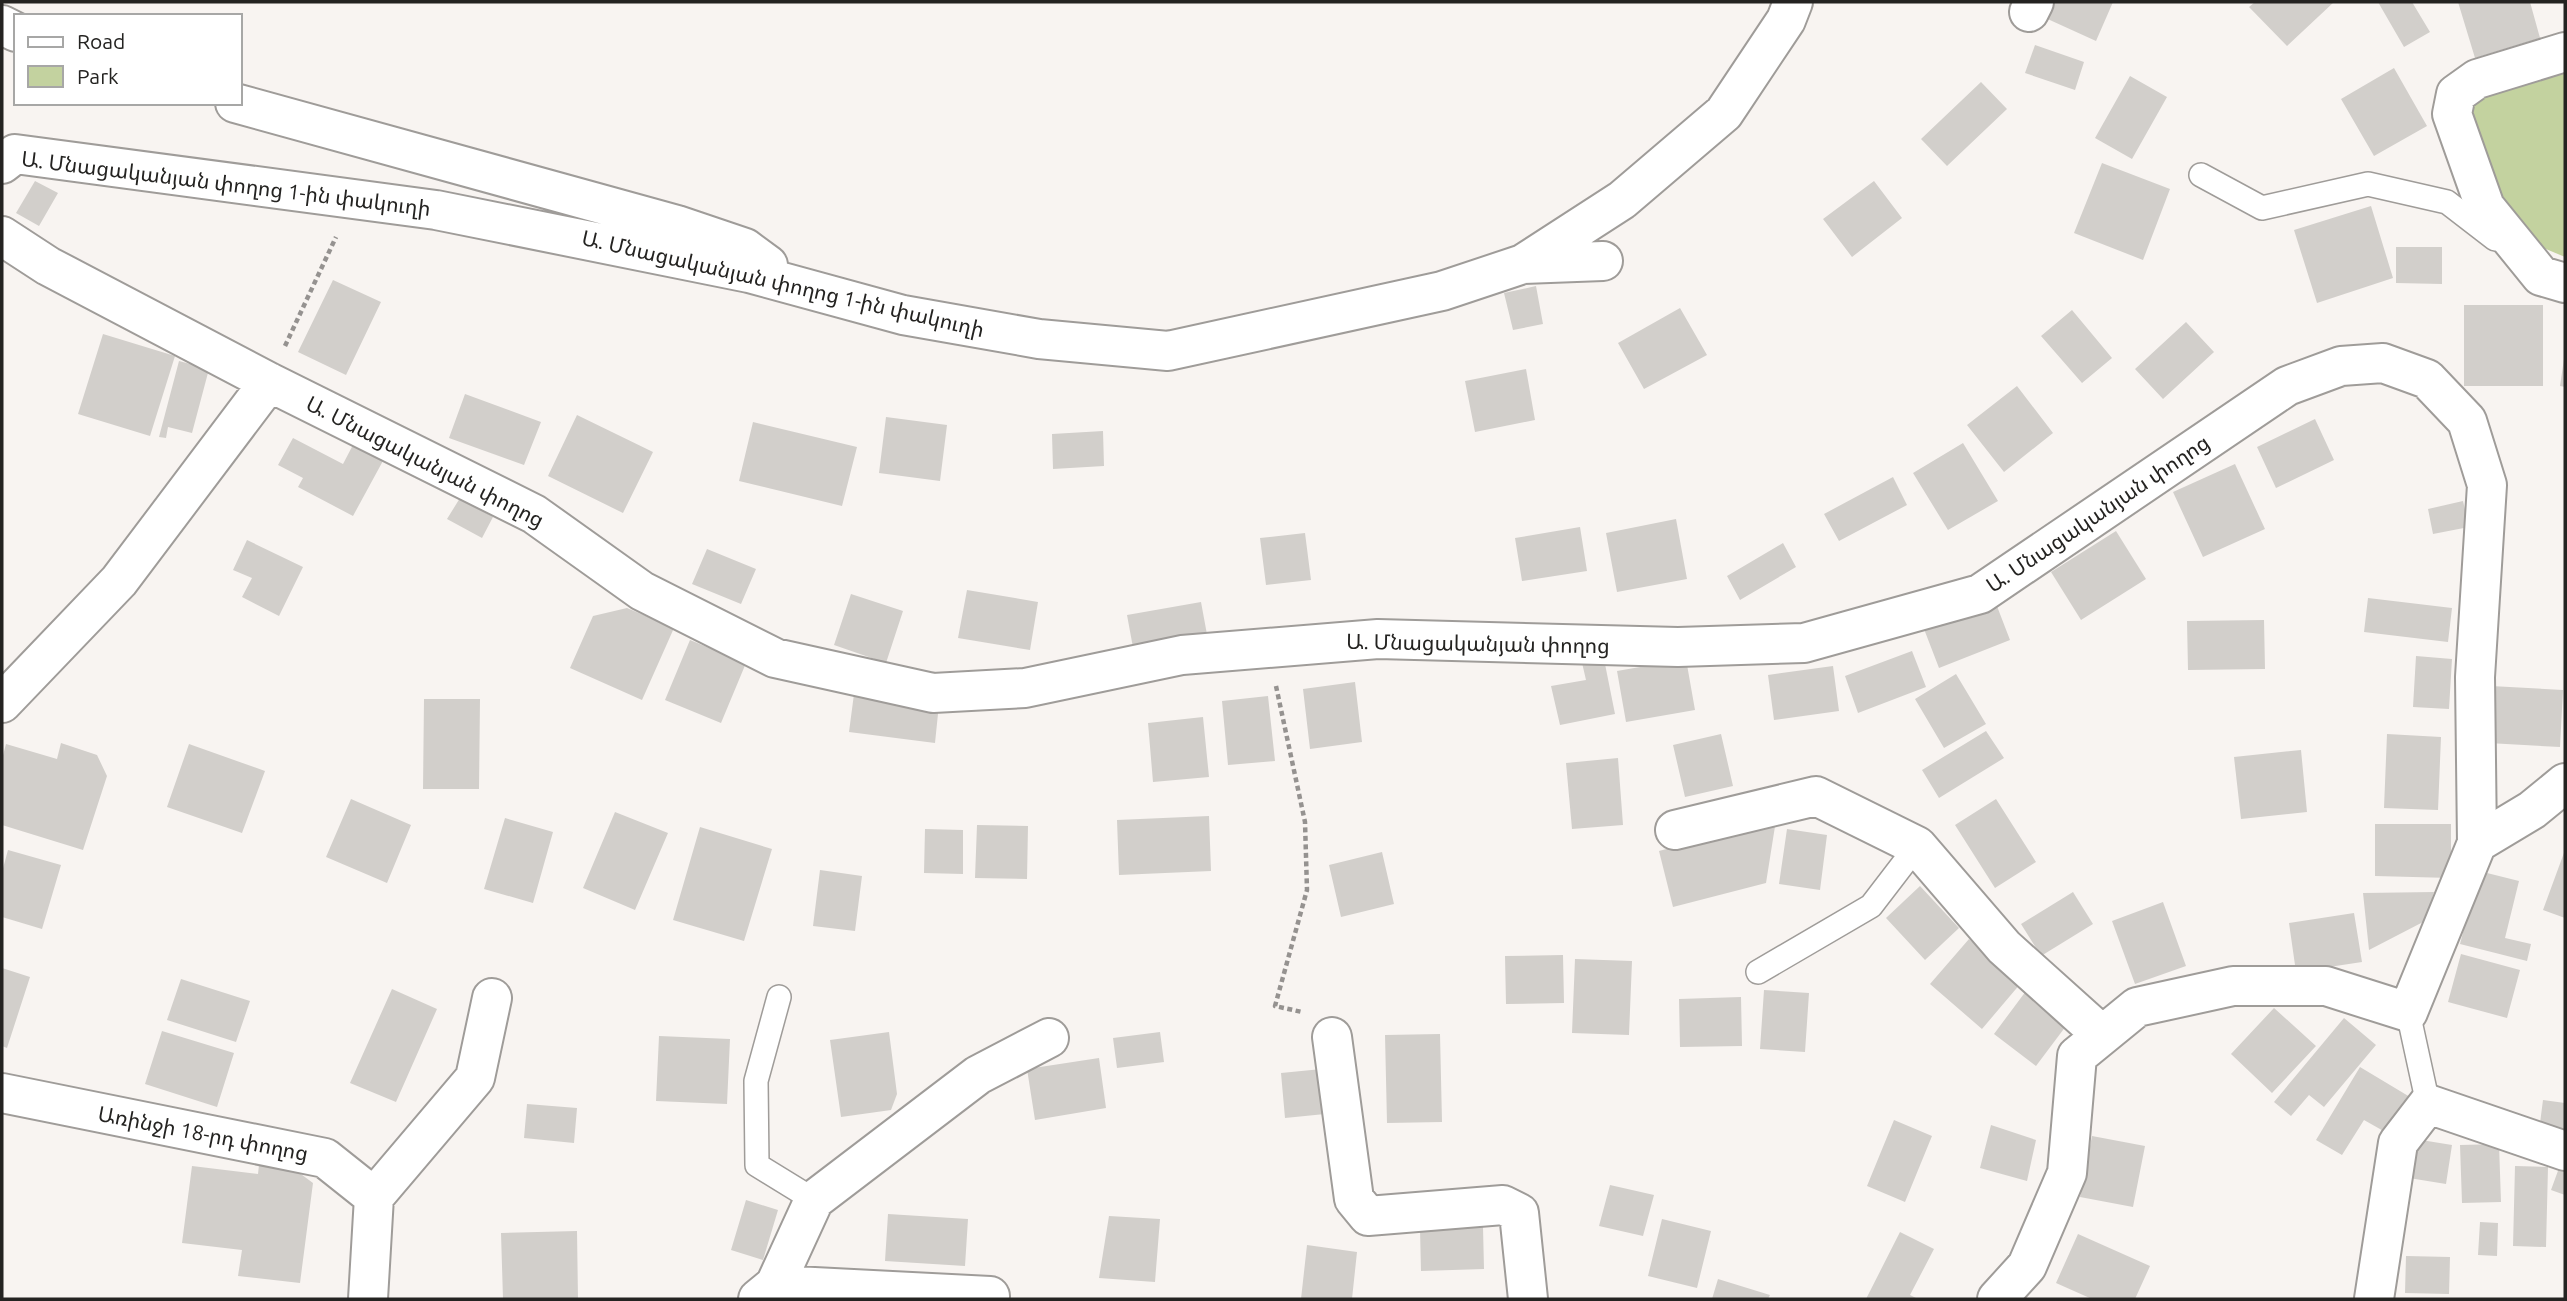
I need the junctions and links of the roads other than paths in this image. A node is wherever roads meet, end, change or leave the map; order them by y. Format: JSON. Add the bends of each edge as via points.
{"nodes":[{"id":1,"x":1793,"y":2,"type":"edge"},
{"id":2,"x":2565,"y":52,"type":"edge"},
{"id":3,"x":242,"y":105,"type":"edge"},
{"id":4,"x":6,"y":153,"type":"edge"},
{"id":5,"x":2201,"y":175,"type":"dead end"},
{"id":6,"x":2,"y":236,"type":"edge"},
{"id":7,"x":1603,"y":261,"type":"dead end"},
{"id":8,"x":1523,"y":264,"type":"junction"},
{"id":9,"x":2553,"y":280,"type":"edge"},
{"id":10,"x":796,"y":284,"type":"junction"},
{"id":11,"x":268,"y":382,"type":"junction"},
{"id":12,"x":2,"y":703,"type":"edge"},
{"id":13,"x":2565,"y":783,"type":"edge"},
{"id":14,"x":2549,"y":816,"type":"edge"},
{"id":15,"x":1675,"y":830,"type":"dead end"},
{"id":16,"x":2477,"y":843,"type":"junction"},
{"id":17,"x":1917,"y":846,"type":"junction"},
{"id":18,"x":1758,"y":972,"type":"dead end"},
{"id":19,"x":779,"y":997,"type":"dead end"},
{"id":20,"x":492,"y":998,"type":"dead end"},
{"id":21,"x":2408,"y":1012,"type":"junction"},
{"id":22,"x":2102,"y":1035,"type":"junction"},
{"id":23,"x":1332,"y":1037,"type":"road end"},
{"id":24,"x":1049,"y":1038,"type":"dead end"},
{"id":25,"x":2,"y":1093,"type":"edge"},
{"id":26,"x":2428,"y":1104,"type":"junction"},
{"id":27,"x":2565,"y":1150,"type":"edge"},
{"id":28,"x":374,"y":1197,"type":"junction"},
{"id":29,"x":814,"y":1200,"type":"junction"},
{"id":30,"x":766,"y":1292,"type":"edge"},
{"id":31,"x":990,"y":1296,"type":"dead end"},
{"id":32,"x":368,"y":1299,"type":"edge"},
{"id":33,"x":1528,"y":1299,"type":"edge"},
{"id":34,"x":1997,"y":1299,"type":"edge"},
{"id":35,"x":2374,"y":1299,"type":"edge"}],
"edges":[{"from":1,"to":8,"type":"street","via":[[1786,20],[1724,113],[1622,200]]},
{"from":2,"to":9,"type":"street","via":[[2477,79],[2456,94],[2452,114],[2485,207]]},
{"from":3,"to":10,"type":"street","via":[[677,225],[745,248]]},
{"from":4,"to":10,"type":"street","name":"Ա. Մնացականյան փողոց 1-ին փակուղի","via":[[436,210]]},
{"from":5,"to":9,"type":"lane","via":[[2262,208],[2368,184],[2447,202]]},
{"from":6,"to":11,"type":"street","name":"Ա. Մնացականյան փողոց","via":[[48,266]]},
{"from":7,"to":8,"type":"street","name":"Ա. Մնացականյան փողոց 1-ին փակուղի"},
{"from":8,"to":10,"type":"street","name":"Ա. Մնացականյան փողոց 1-ին փակուղի","via":[[1442,291],[1168,351],[1039,339],[904,315]]},
{"from":11,"to":12,"type":"street","via":[[119,581]]},
{"from":11,"to":16,"type":"street","name":"Ա. Մնացականյան փողոց","via":[[534,514],[642,591],[775,658],[933,693],[1026,688],[1182,655],[1378,639],[1678,647],[1804,643],[1980,594],[2287,386],[2340,366],[2383,363],[2427,379],[2467,421],[2487,485],[2475,677]]},
{"from":13,"to":14,"type":"street"},
{"from":14,"to":16,"type":"street"},
{"from":15,"to":17,"type":"street","via":[[1816,796]]},
{"from":16,"to":21,"type":"street"},
{"from":17,"to":18,"type":"lane","via":[[1871,906]]},
{"from":17,"to":22,"type":"street","via":[[2004,947]]},
{"from":19,"to":29,"type":"lane","via":[[756,1081],[757,1165]]},
{"from":20,"to":28,"type":"street","via":[[474,1078]]},
{"from":21,"to":22,"type":"street","via":[[2326,986],[2234,986],[2137,1007]]},
{"from":21,"to":26,"type":"lane"},
{"from":22,"to":34,"type":"street","via":[[2077,1056],[2067,1173],[2027,1266]]},
{"from":23,"to":33,"type":"street","via":[[1354,1199],[1368,1216],[1503,1205],[1519,1213]]},
{"from":24,"to":29,"type":"street","via":[[978,1075]]},
{"from":25,"to":28,"type":"street","name":"Առինջի 18-րդ փողոց","via":[[325,1158]]},
{"from":26,"to":27,"type":"street"},
{"from":26,"to":35,"type":"street","via":[[2398,1143]]},
{"from":28,"to":32,"type":"street"},
{"from":29,"to":30,"type":"street"},
{"from":30,"to":31,"type":"street"}]}
